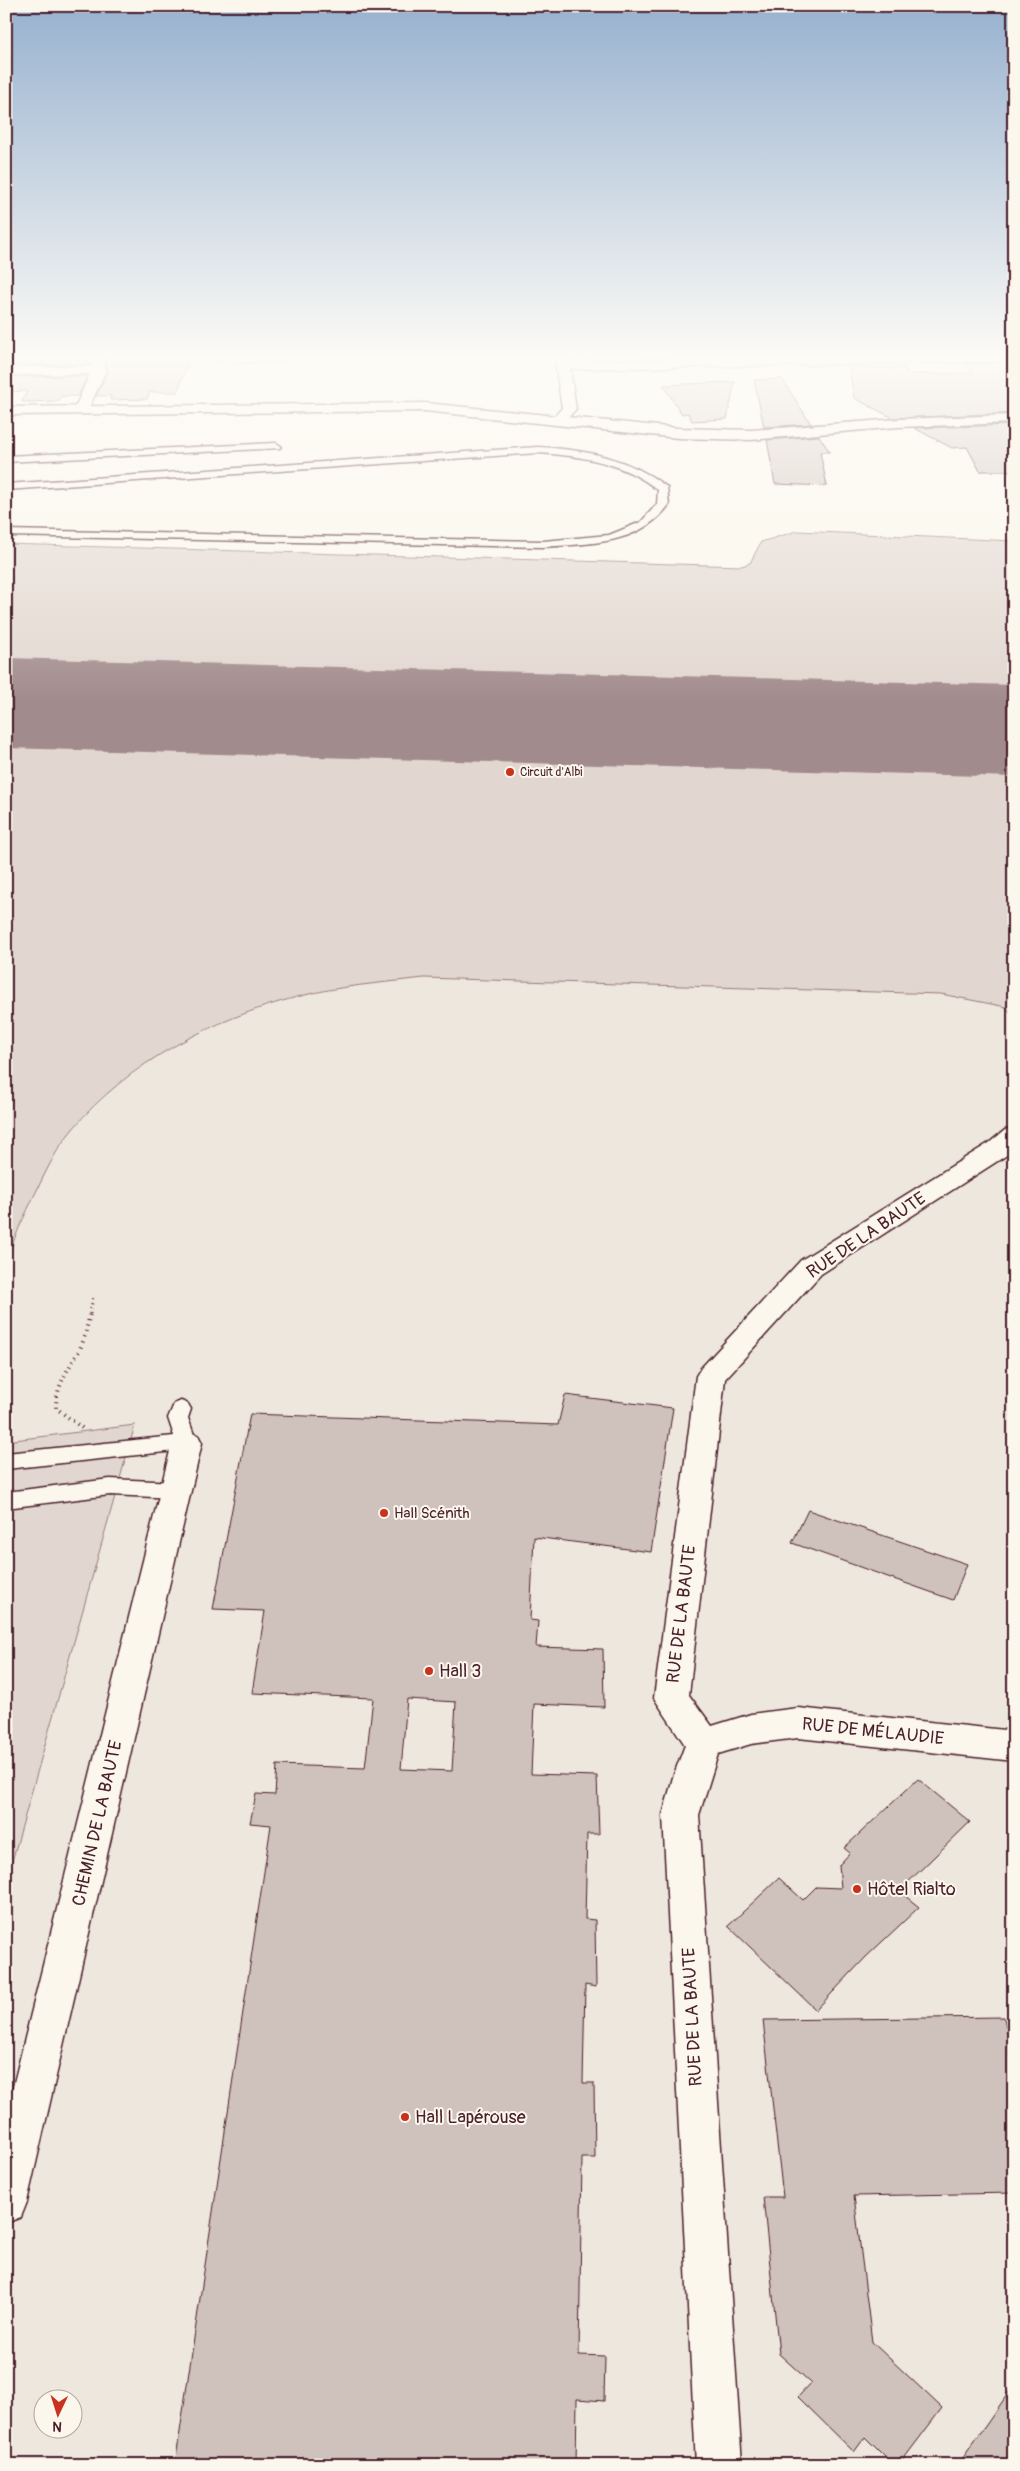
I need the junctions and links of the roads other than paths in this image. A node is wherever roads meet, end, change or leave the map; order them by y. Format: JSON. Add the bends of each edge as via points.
{"nodes":[{"id":1,"x":232,"y":471,"type":"edge"},
{"id":2,"x":640,"y":471,"type":"edge"},
{"id":3,"x":6,"y":487,"type":"edge"},
{"id":4,"x":6,"y":533,"type":"edge"},
{"id":5,"x":1014,"y":1136,"type":"edge"},
{"id":6,"x":184,"y":1426,"type":"joint"},
{"id":7,"x":6,"y":1461,"type":"edge"},
{"id":8,"x":176,"y":1490,"type":"junction"},
{"id":9,"x":6,"y":1500,"type":"edge"},
{"id":10,"x":704,"y":1743,"type":"junction"},
{"id":11,"x":1014,"y":1746,"type":"edge"},
{"id":12,"x":6,"y":2202,"type":"edge"},
{"id":13,"x":719,"y":2465,"type":"edge"}],
"edges":[{"from":1,"to":3,"type":"lane"},
{"from":2,"to":4,"type":"lane","via":[[663,488],[663,504],[645,524],[612,538],[543,544]]},
{"from":5,"to":10,"type":"street","name":"RUE DE LA BAUTE","via":[[811,1268],[712,1376],[671,1698]]},
{"from":6,"to":7,"type":"lane","via":[[92,1452]]},
{"from":6,"to":8,"type":"street","name":"CHEMIN DE LA BAUTE"},
{"from":8,"to":9,"type":"lane","via":[[110,1486]]},
{"from":8,"to":12,"type":"street","name":"CHEMIN DE LA BAUTE"},
{"from":10,"to":11,"type":"street","name":"RUE DE MÉLAUDIE","via":[[751,1729],[798,1723]]},
{"from":10,"to":13,"type":"street","name":"RUE DE LA BAUTE","via":[[681,1815]]}]}
